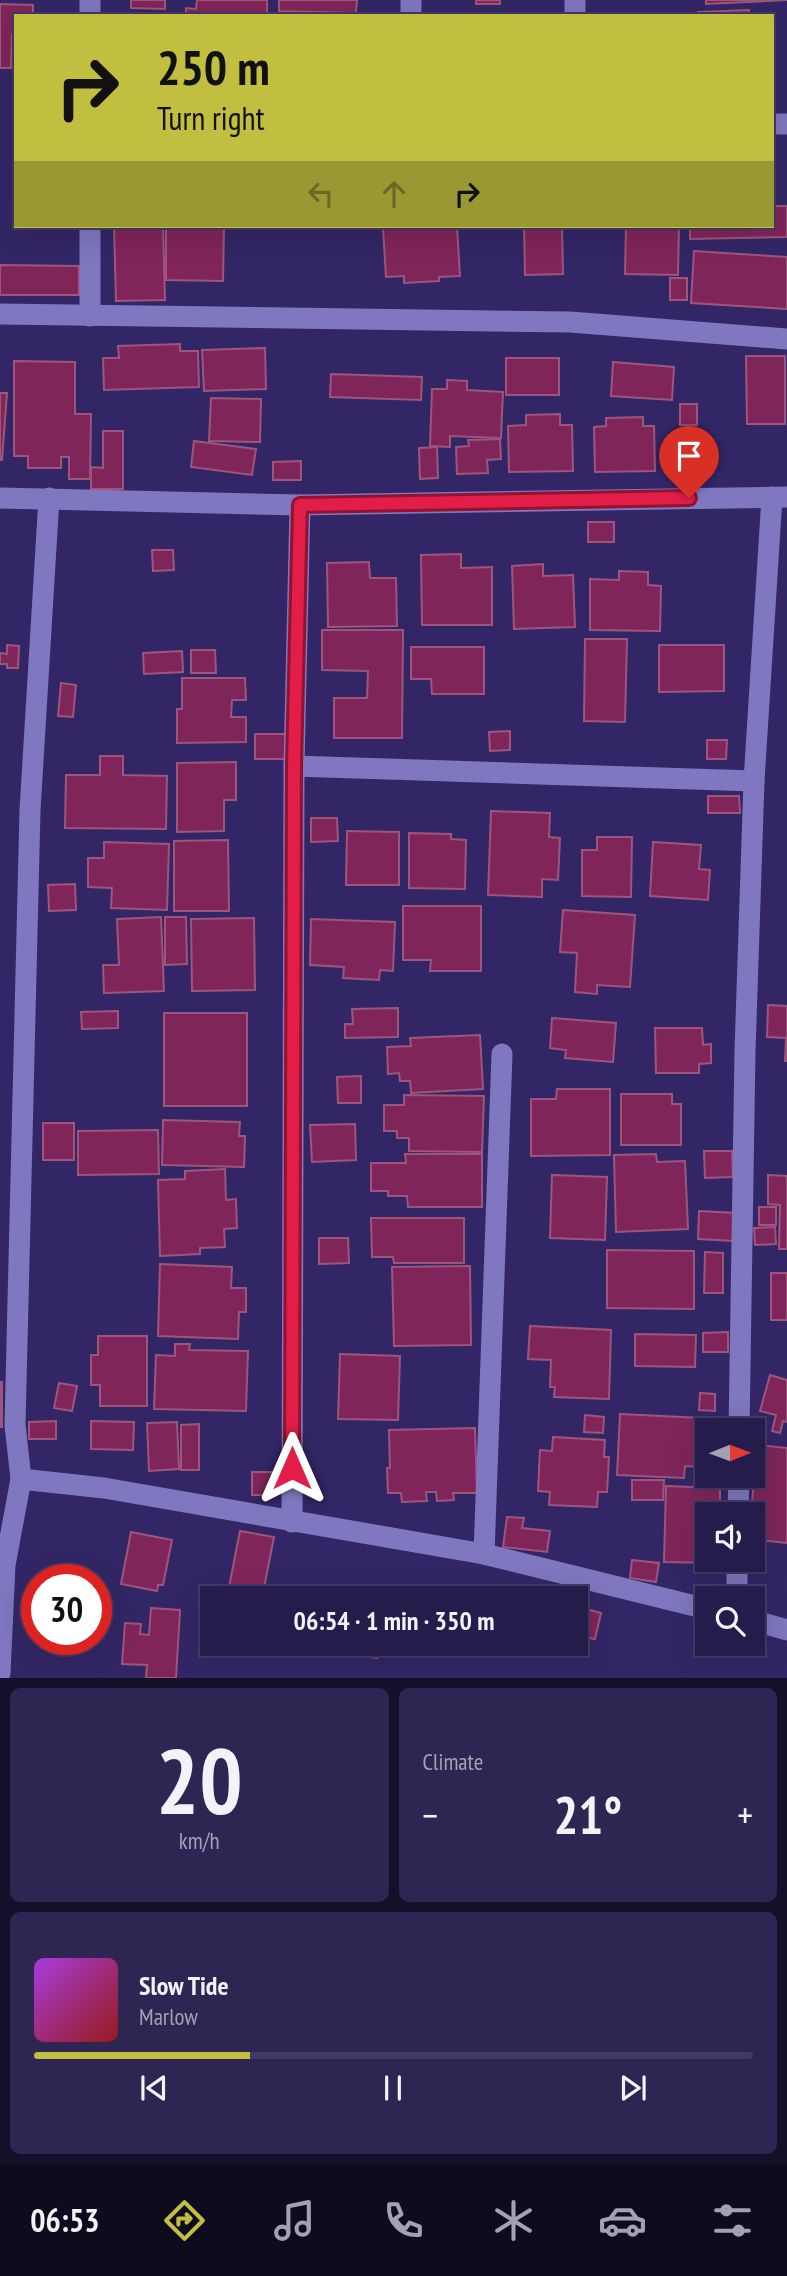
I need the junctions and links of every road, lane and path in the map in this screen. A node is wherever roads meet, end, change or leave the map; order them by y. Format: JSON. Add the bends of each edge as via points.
{"nodes":[{"id":1,"x":90,"y":228,"type":"edge"},
{"id":2,"x":0,"y":314,"type":"edge"},
{"id":3,"x":90,"y":316,"type":"junction"},
{"id":4,"x":787,"y":339,"type":"edge"},
{"id":5,"x":780,"y":497,"type":"edge"},
{"id":6,"x":0,"y":498,"type":"edge"},
{"id":7,"x":49,"y":498,"type":"junction"},
{"id":8,"x":300,"y":505,"type":"junction"},
{"id":9,"x":294,"y":766,"type":"junction"},
{"id":10,"x":754,"y":781,"type":"junction"},
{"id":11,"x":502,"y":1054,"type":"dead end"},
{"id":12,"x":739,"y":1418,"type":"edge"},
{"id":13,"x":20,"y":1479,"type":"junction"},
{"id":14,"x":292,"y":1522,"type":"junction"},
{"id":15,"x":484,"y":1554,"type":"junction"},
{"id":16,"x":3,"y":1565,"type":"edge"},
{"id":17,"x":695,"y":1606,"type":"edge"},
{"id":18,"x":765,"y":1624,"type":"edge"},
{"id":19,"x":787,"y":1630,"type":"edge"},
{"id":20,"x":0,"y":1673,"type":"edge"}],
"edges":[{"from":1,"to":3,"type":"street"},
{"from":2,"to":3,"type":"street"},
{"from":3,"to":4,"type":"street","via":[[570,322]]},
{"from":5,"to":8,"type":"street"},
{"from":5,"to":10,"type":"street"},
{"from":6,"to":7,"type":"street"},
{"from":7,"to":8,"type":"street"},
{"from":7,"to":13,"type":"street","via":[[30,810],[15,1425]]},
{"from":8,"to":9,"type":"street"},
{"from":9,"to":10,"type":"street"},
{"from":9,"to":14,"type":"street"},
{"from":10,"to":12,"type":"street"},
{"from":11,"to":15,"type":"street"},
{"from":13,"to":14,"type":"street","via":[[104,1488]]},
{"from":13,"to":16,"type":"street"},
{"from":14,"to":15,"type":"street"},
{"from":15,"to":17,"type":"street"},
{"from":16,"to":20,"type":"street"},
{"from":18,"to":19,"type":"street"}]}
